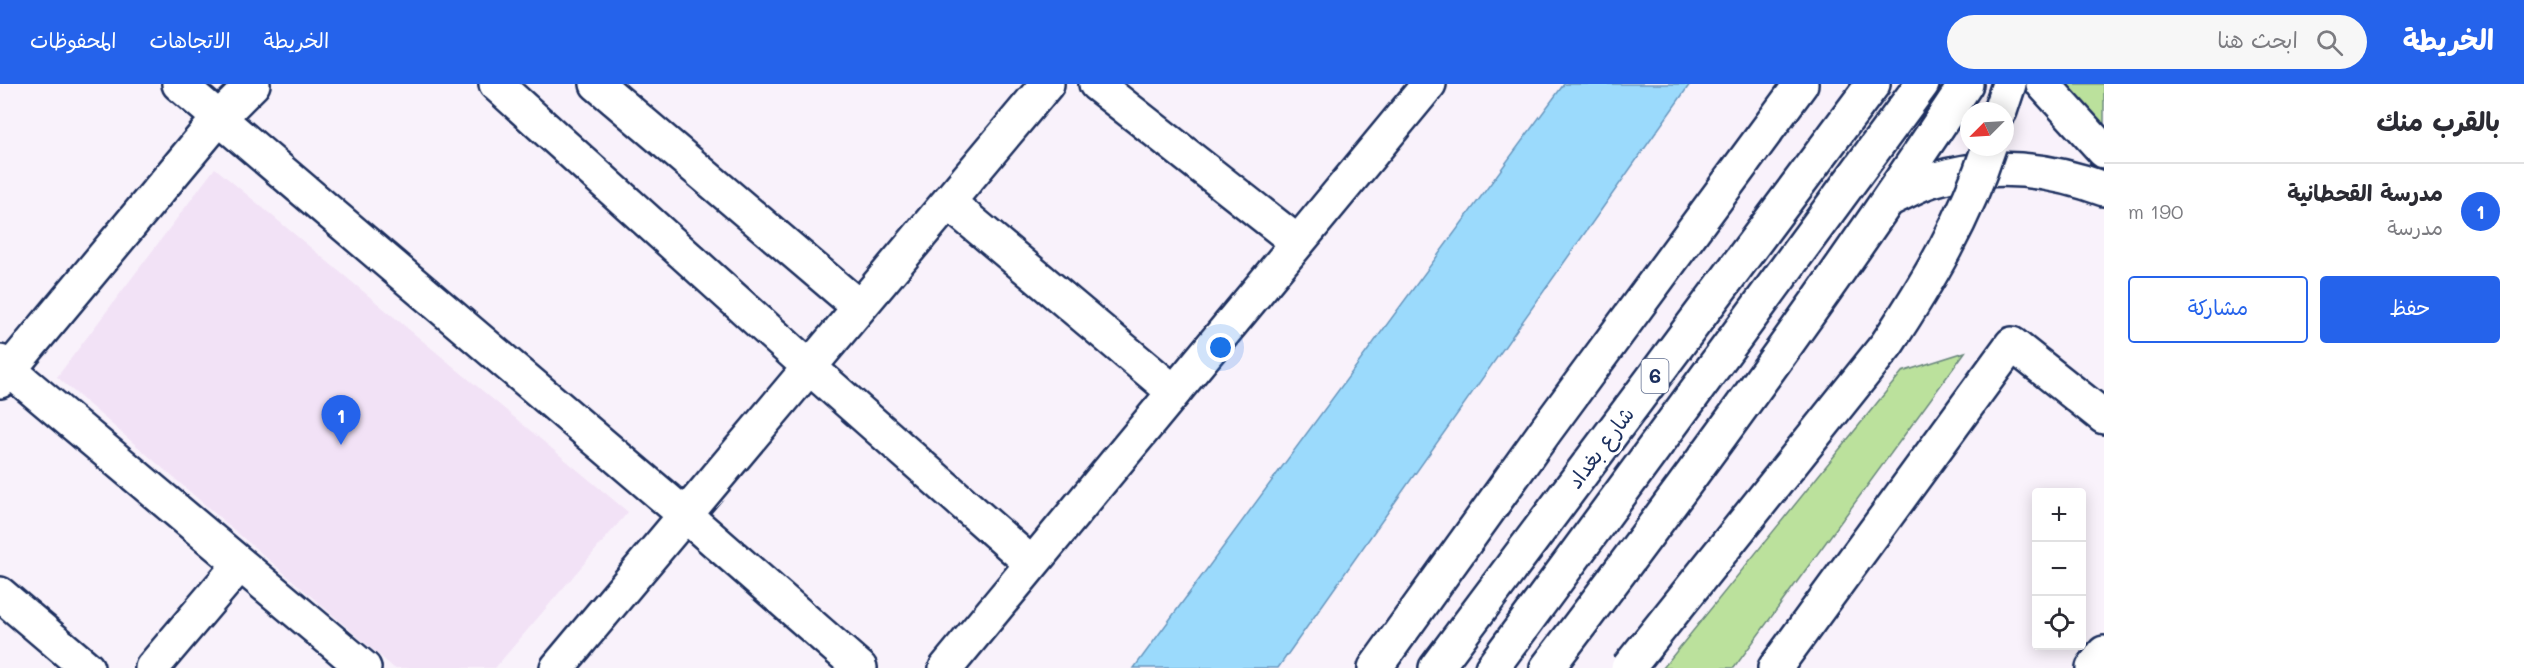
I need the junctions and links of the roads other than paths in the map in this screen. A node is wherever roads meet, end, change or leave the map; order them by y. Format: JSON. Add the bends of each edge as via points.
{"nodes":[{"id":1,"x":179,"y":84,"type":"edge"},
{"id":2,"x":253,"y":84,"type":"edge"},
{"id":3,"x":496,"y":84,"type":"edge"},
{"id":4,"x":597,"y":84,"type":"edge"},
{"id":5,"x":1096,"y":84,"type":"edge"},
{"id":6,"x":1429,"y":84,"type":"edge"},
{"id":7,"x":1801,"y":84,"type":"edge"},
{"id":8,"x":1873,"y":84,"type":"edge"},
{"id":9,"x":1923,"y":84,"type":"edge"},
{"id":10,"x":1966,"y":84,"type":"edge"},
{"id":11,"x":2009,"y":84,"type":"edge"},
{"id":12,"x":2043,"y":84,"type":"edge"},
{"id":13,"x":1041,"y":86,"type":"edge"},
{"id":14,"x":2003,"y":102,"type":"edge"},
{"id":15,"x":219,"y":118,"type":"junction"},
{"id":16,"x":2104,"y":151,"type":"edge"},
{"id":17,"x":1986,"y":156,"type":"edge"},
{"id":18,"x":2104,"y":189,"type":"edge"},
{"id":19,"x":1890,"y":199,"type":"junction"},
{"id":20,"x":948,"y":202,"type":"junction"},
{"id":21,"x":1297,"y":242,"type":"junction"},
{"id":22,"x":859,"y":307,"type":"junction"},
{"id":23,"x":809,"y":367,"type":"junction"},
{"id":24,"x":3,"y":371,"type":"edge"},
{"id":25,"x":1174,"y":392,"type":"junction"},
{"id":26,"x":2104,"y":417,"type":"edge"},
{"id":27,"x":685,"y":515,"type":"junction"},
{"id":28,"x":240,"y":564,"type":"junction"},
{"id":29,"x":1032,"y":564,"type":"junction"},
{"id":30,"x":0,"y":594,"type":"edge"},
{"id":31,"x":2104,"y":654,"type":"edge"},
{"id":32,"x":571,"y":663,"type":"edge"},
{"id":33,"x":87,"y":668,"type":"edge"},
{"id":34,"x":152,"y":668,"type":"edge"},
{"id":35,"x":363,"y":668,"type":"edge"},
{"id":36,"x":860,"y":668,"type":"edge"},
{"id":37,"x":946,"y":668,"type":"edge"},
{"id":38,"x":1375,"y":668,"type":"edge"},
{"id":39,"x":1436,"y":668,"type":"edge"},
{"id":40,"x":1492,"y":668,"type":"edge"},
{"id":41,"x":1547,"y":668,"type":"edge"},
{"id":42,"x":1628,"y":668,"type":"edge"},
{"id":43,"x":1774,"y":668,"type":"edge"},
{"id":44,"x":2093,"y":668,"type":"edge"}],
"edges":[{"from":1,"to":15,"type":"main road"},
{"from":2,"to":15,"type":"main road"},
{"from":3,"to":23,"type":"main road"},
{"from":4,"to":22,"type":"main road"},
{"from":5,"to":21,"type":"main road"},
{"from":6,"to":21,"type":"main road"},
{"from":7,"to":38,"type":"main road"},
{"from":8,"to":39,"type":"main road","name":"شارع بغداد","number":"6"},
{"from":9,"to":40,"type":"main road","name":"شارع بغداد","number":"6"},
{"from":10,"to":19,"type":"main road"},
{"from":11,"to":14,"type":"main road"},
{"from":12,"to":16,"type":"main road"},
{"from":13,"to":20,"type":"main road"},
{"from":15,"to":24,"type":"main road"},
{"from":15,"to":27,"type":"main road"},
{"from":17,"to":42,"type":"main road","bridge":true,"via":[[1954,233],[1887,344]]},
{"from":18,"to":19,"type":"main road","via":[[2059,174],[1994,169],[1930,180]]},
{"from":19,"to":41,"type":"main road","via":[[1699,467]]},
{"from":20,"to":22,"type":"main road"},
{"from":20,"to":25,"type":"main road"},
{"from":21,"to":25,"type":"main road"},
{"from":22,"to":23,"type":"main road"},
{"from":23,"to":27,"type":"main road"},
{"from":23,"to":29,"type":"main road"},
{"from":24,"to":28,"type":"main road"},
{"from":25,"to":29,"type":"main road"},
{"from":26,"to":43,"type":"main road","via":[[2012,344]]},
{"from":27,"to":32,"type":"main road"},
{"from":27,"to":36,"type":"main road"},
{"from":28,"to":34,"type":"main road"},
{"from":28,"to":35,"type":"main road"},
{"from":29,"to":37,"type":"main road"},
{"from":30,"to":33,"type":"main road"},
{"from":31,"to":44,"type":"main road"}]}
